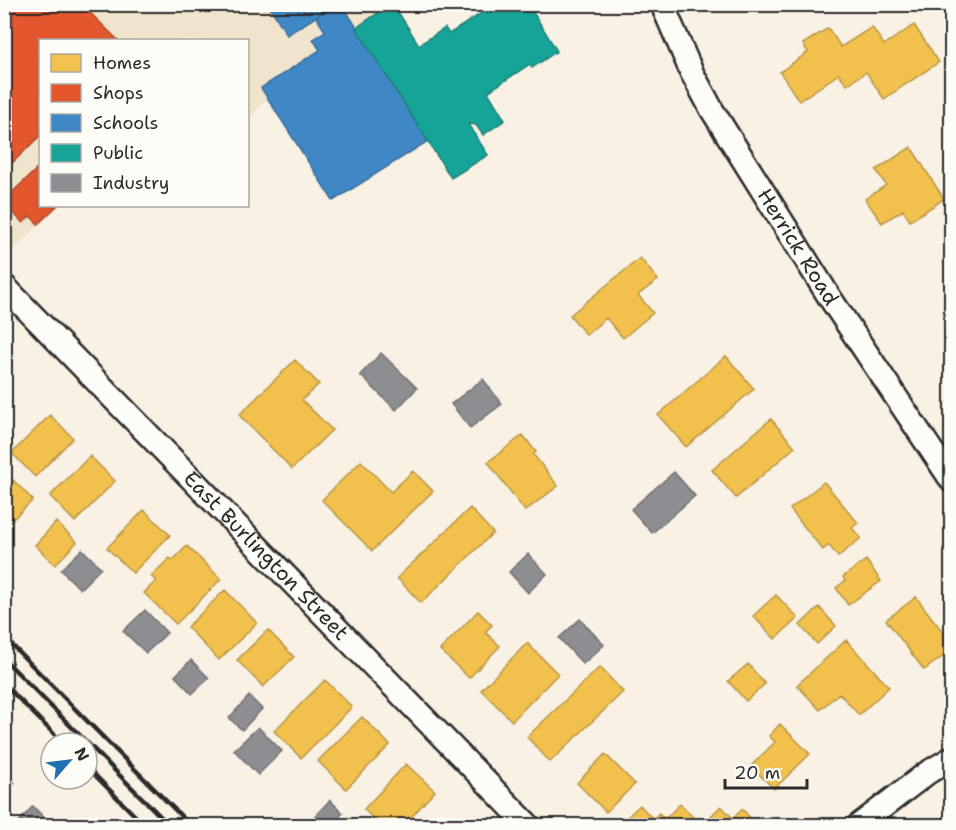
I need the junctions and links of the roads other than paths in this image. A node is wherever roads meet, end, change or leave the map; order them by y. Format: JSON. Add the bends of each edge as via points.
{"nodes":[{"id":1,"x":662,"y":4,"type":"edge"},
{"id":2,"x":4,"y":286,"type":"edge"},
{"id":3,"x":951,"y":481,"type":"edge"},
{"id":4,"x":951,"y":758,"type":"edge"},
{"id":5,"x":529,"y":825,"type":"edge"},
{"id":6,"x":858,"y":825,"type":"edge"}],
"edges":[{"from":1,"to":3,"type":"street","name":"Herrick Road","via":[[712,110]]},
{"from":2,"to":5,"type":"street","name":"East Burlington Street"},
{"from":4,"to":6,"type":"street"}]}
